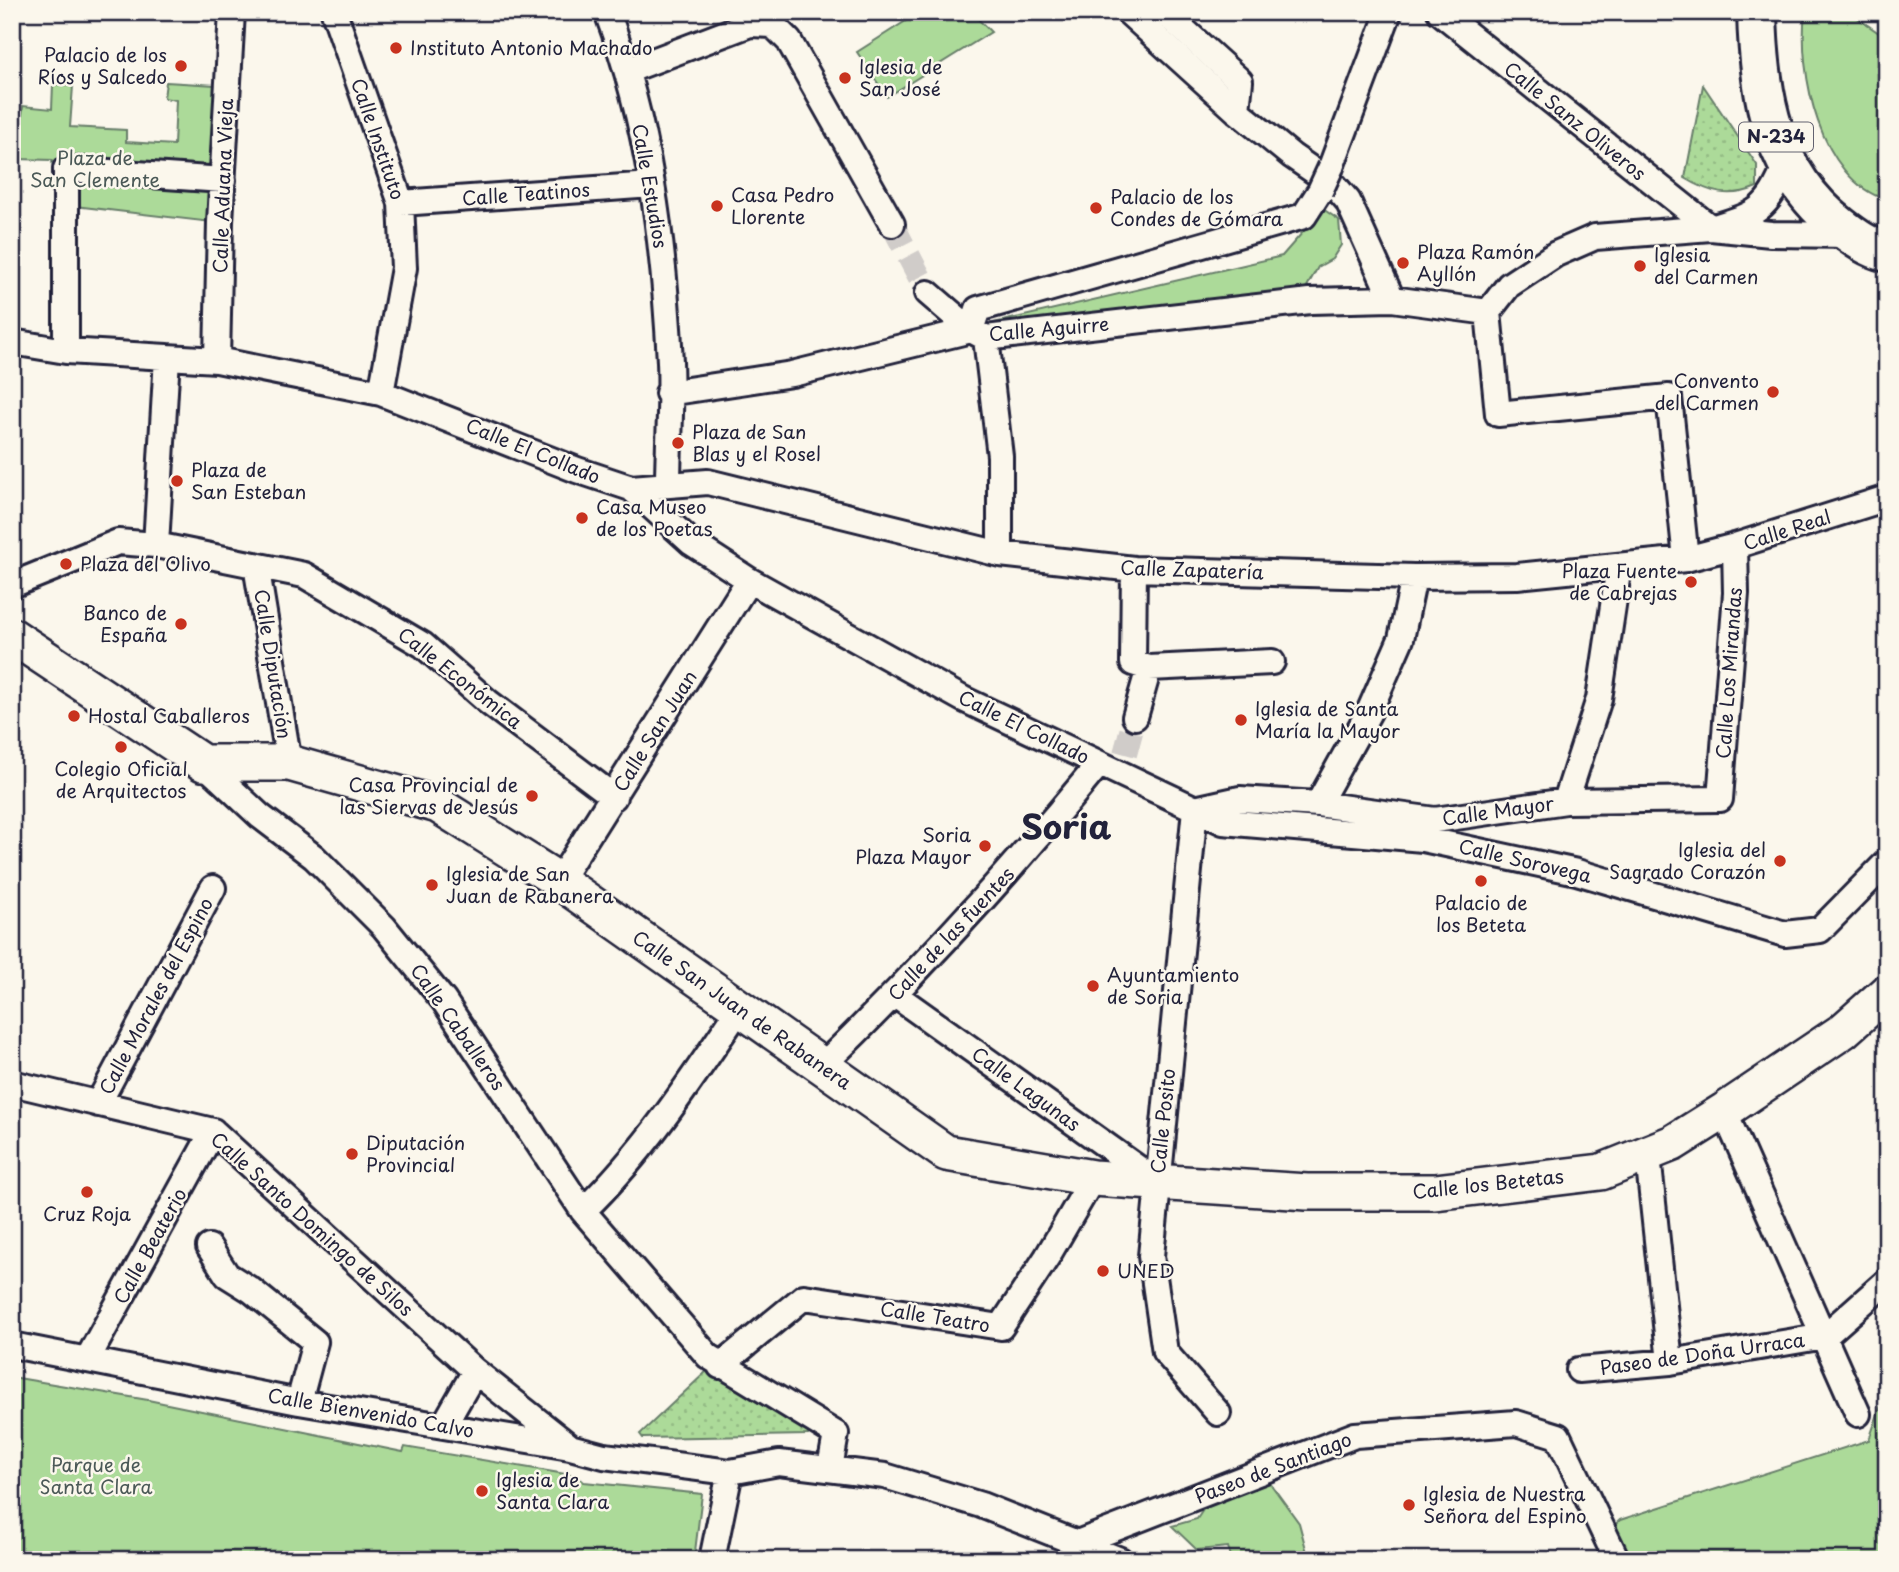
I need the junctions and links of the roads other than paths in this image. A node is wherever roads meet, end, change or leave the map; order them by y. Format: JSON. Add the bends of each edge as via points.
{"nodes":[{"id":1,"x":232,"y":12,"type":"edge"},
{"id":2,"x":334,"y":12,"type":"edge"},
{"id":3,"x":607,"y":12,"type":"edge"},
{"id":4,"x":1128,"y":12,"type":"edge"},
{"id":5,"x":1164,"y":12,"type":"edge"},
{"id":6,"x":1389,"y":12,"type":"edge"},
{"id":7,"x":1440,"y":12,"type":"edge"},
{"id":8,"x":1757,"y":12,"type":"edge"},
{"id":9,"x":747,"y":18,"type":"edge"},
{"id":10,"x":629,"y":70,"type":"junction"},
{"id":11,"x":1237,"y":111,"type":"junction"},
{"id":12,"x":1786,"y":165,"type":"junction"},
{"id":13,"x":223,"y":180,"type":"junction"},
{"id":14,"x":652,"y":185,"type":"junction"},
{"id":15,"x":401,"y":203,"type":"junction"},
{"id":16,"x":892,"y":224,"type":"tunnel mouth"},
{"id":17,"x":1711,"y":228,"type":"junction"},
{"id":18,"x":1852,"y":235,"type":"junction"},
{"id":19,"x":1887,"y":252,"type":"edge"},
{"id":20,"x":928,"y":293,"type":"tunnel mouth"},
{"id":21,"x":1392,"y":299,"type":"junction"},
{"id":22,"x":1488,"y":312,"type":"junction"},
{"id":23,"x":978,"y":334,"type":"junction"},
{"id":24,"x":12,"y":342,"type":"edge"},
{"id":25,"x":66,"y":351,"type":"junction"},
{"id":26,"x":167,"y":357,"type":"junction"},
{"id":27,"x":217,"y":360,"type":"junction"},
{"id":28,"x":381,"y":393,"type":"junction"},
{"id":29,"x":668,"y":393,"type":"junction"},
{"id":30,"x":668,"y":485,"type":"junction"},
{"id":31,"x":631,"y":488,"type":"junction"},
{"id":32,"x":1887,"y":498,"type":"edge"},
{"id":33,"x":156,"y":545,"type":"junction"},
{"id":34,"x":1735,"y":546,"type":"junction"},
{"id":35,"x":1000,"y":554,"type":"junction"},
{"id":36,"x":1686,"y":559,"type":"junction"},
{"id":37,"x":256,"y":565,"type":"junction"},
{"id":38,"x":1619,"y":566,"type":"junction"},
{"id":39,"x":1134,"y":569,"type":"junction"},
{"id":40,"x":1414,"y":577,"type":"junction"},
{"id":41,"x":749,"y":580,"type":"junction"},
{"id":42,"x":12,"y":585,"type":"edge"},
{"id":43,"x":12,"y":636,"type":"edge"},
{"id":44,"x":1272,"y":662,"type":"dead end"},
{"id":45,"x":1149,"y":668,"type":"junction"},
{"id":46,"x":1135,"y":717,"type":"tunnel mouth"},
{"id":47,"x":203,"y":763,"type":"junction"},
{"id":48,"x":289,"y":763,"type":"junction"},
{"id":49,"x":1115,"y":764,"type":"junction"},
{"id":50,"x":614,"y":797,"type":"junction"},
{"id":51,"x":1720,"y":799,"type":"joint"},
{"id":52,"x":1566,"y":801,"type":"junction"},
{"id":53,"x":1318,"y":804,"type":"junction"},
{"id":54,"x":1195,"y":809,"type":"junction"},
{"id":55,"x":1223,"y":822,"type":"joint"},
{"id":56,"x":1887,"y":862,"type":"edge"},
{"id":57,"x":559,"y":881,"type":"junction"},
{"id":58,"x":214,"y":888,"type":"dead end"},
{"id":59,"x":1887,"y":992,"type":"edge"},
{"id":60,"x":895,"y":995,"type":"junction"},
{"id":61,"x":739,"y":1009,"type":"junction"},
{"id":62,"x":822,"y":1066,"type":"junction"},
{"id":63,"x":12,"y":1083,"type":"edge"},
{"id":64,"x":98,"y":1104,"type":"junction"},
{"id":65,"x":1724,"y":1111,"type":"junction"},
{"id":66,"x":213,"y":1131,"type":"junction"},
{"id":67,"x":1648,"y":1156,"type":"junction"},
{"id":68,"x":1093,"y":1178,"type":"junction"},
{"id":69,"x":1157,"y":1182,"type":"junction"},
{"id":70,"x":583,"y":1211,"type":"junction"},
{"id":71,"x":209,"y":1247,"type":"dead end"},
{"id":72,"x":1887,"y":1280,"type":"edge"},
{"id":73,"x":1825,"y":1336,"type":"junction"},
{"id":74,"x":12,"y":1345,"type":"edge"},
{"id":75,"x":87,"y":1360,"type":"junction"},
{"id":76,"x":1670,"y":1362,"type":"junction"},
{"id":77,"x":720,"y":1366,"type":"junction"},
{"id":78,"x":1579,"y":1370,"type":"dead end"},
{"id":79,"x":475,"y":1371,"type":"junction"},
{"id":80,"x":299,"y":1402,"type":"junction"},
{"id":81,"x":1217,"y":1413,"type":"dead end"},
{"id":82,"x":1858,"y":1414,"type":"dead end"},
{"id":83,"x":444,"y":1425,"type":"junction"},
{"id":84,"x":570,"y":1447,"type":"junction"},
{"id":85,"x":830,"y":1468,"type":"junction"},
{"id":86,"x":730,"y":1472,"type":"junction"},
{"id":87,"x":1080,"y":1542,"type":"junction"},
{"id":88,"x":712,"y":1560,"type":"edge"},
{"id":89,"x":1119,"y":1560,"type":"edge"},
{"id":90,"x":1617,"y":1560,"type":"edge"}],
"edges":[{"from":1,"to":13,"type":"street","name":"Calle Aduana Vieja"},
{"from":2,"to":15,"type":"street","name":"Calle Instituto"},
{"from":3,"to":10,"type":"street","name":"Calle Estudios"},
{"from":4,"to":11,"type":"street"},
{"from":5,"to":11,"type":"street","via":[[1240,81]]},
{"from":6,"to":23,"type":"street","bridge":true,"via":[[1331,167],[1304,216],[978,309]]},
{"from":7,"to":17,"type":"street","name":"Calle Sanz Oliveros"},
{"from":8,"to":12,"type":"main road","number":"N-234","via":[[1758,67]]},
{"from":9,"to":10,"type":"street"},
{"from":9,"to":16,"type":"street","via":[[773,25],[789,41]]},
{"from":10,"to":14,"type":"street","name":"Calle Estudios"},
{"from":11,"to":21,"type":"street","via":[[1334,185],[1348,201]]},
{"from":12,"to":17,"type":"street","via":[[1772,198],[1748,217]]},
{"from":12,"to":18,"type":"main road","number":"N-234","via":[[1816,205]]},
{"from":13,"to":25,"type":"street","via":[[66,169]]},
{"from":13,"to":27,"type":"street","name":"Calle Aduana Vieja"},
{"from":14,"to":15,"type":"street","name":"Calle Teatinos"},
{"from":14,"to":29,"type":"street","name":"Calle Estudios","via":[[670,365]]},
{"from":15,"to":28,"type":"street","name":"Calle Instituto","via":[[404,268]]},
{"from":17,"to":18,"type":"street"},
{"from":17,"to":22,"type":"street","via":[[1595,237],[1556,254],[1509,285]]},
{"from":18,"to":19,"type":"main road","number":"N-234"},
{"from":20,"to":23,"type":"street"},
{"from":21,"to":22,"type":"street"},
{"from":21,"to":23,"type":"street","name":"Calle Aguirre","via":[[1310,301]]},
{"from":22,"to":36,"type":"street","via":[[1498,414],[1669,397]]},
{"from":23,"to":29,"type":"street","name":"Calle Aguirre","via":[[792,374]]},
{"from":23,"to":35,"type":"street","via":[[1000,456]]},
{"from":24,"to":25,"type":"street","name":"Calle El Collado"},
{"from":25,"to":26,"type":"street","name":"Calle El Collado"},
{"from":26,"to":27,"type":"street","name":"Calle El Collado"},
{"from":26,"to":33,"type":"street"},
{"from":27,"to":28,"type":"street","name":"Calle El Collado"},
{"from":28,"to":31,"type":"street","name":"Calle El Collado"},
{"from":29,"to":30,"type":"street"},
{"from":30,"to":31,"type":"street"},
{"from":30,"to":35,"type":"street","name":"Calle Zapatería","via":[[708,482]]},
{"from":31,"to":41,"type":"street","name":"Calle El Collado","via":[[692,543]]},
{"from":32,"to":34,"type":"street","name":"Calle Real"},
{"from":33,"to":37,"type":"street"},
{"from":33,"to":42,"type":"street","via":[[118,542]]},
{"from":34,"to":36,"type":"street","name":"Calle Real"},
{"from":34,"to":51,"type":"street","name":"Calle Los Mirandas","via":[[1736,593]]},
{"from":35,"to":39,"type":"street","name":"Calle Zapatería"},
{"from":36,"to":38,"type":"street","name":"Calle Zapatería"},
{"from":37,"to":48,"type":"street","name":"Calle Diputación"},
{"from":37,"to":50,"type":"street","name":"Calle Económica","via":[[304,575],[423,645],[488,702]]},
{"from":38,"to":40,"type":"street","name":"Calle Zapatería","via":[[1517,576]]},
{"from":38,"to":52,"type":"street","via":[[1599,699]]},
{"from":39,"to":40,"type":"street","name":"Calle Zapatería"},
{"from":39,"to":45,"type":"street","via":[[1133,663]]},
{"from":40,"to":53,"type":"street","via":[[1401,639],[1370,712]]},
{"from":41,"to":49,"type":"street","name":"Calle El Collado","via":[[963,699]]},
{"from":41,"to":50,"type":"street","name":"Calle San Juan"},
{"from":43,"to":47,"type":"street","name":"Calle Caballeros"},
{"from":44,"to":45,"type":"street"},
{"from":45,"to":46,"type":"street"},
{"from":47,"to":48,"type":"street","name":"Calle San Juan de Rabanera"},
{"from":47,"to":70,"type":"street","name":"Calle Caballeros","via":[[260,816],[314,857],[384,927],[444,1001]]},
{"from":48,"to":57,"type":"street","name":"Calle San Juan de Rabanera","via":[[438,805]]},
{"from":49,"to":54,"type":"street","name":"Calle El Collado"},
{"from":49,"to":60,"type":"street","name":"Calle de las fuentes"},
{"from":50,"to":57,"type":"street","name":"Calle San Juan"},
{"from":51,"to":52,"type":"street","name":"Calle Mayor"},
{"from":52,"to":53,"type":"street","name":"Calle Mayor","via":[[1435,820]]},
{"from":53,"to":54,"type":"street","name":"Calle Mayor","via":[[1240,799]]},
{"from":54,"to":55,"type":"street","name":"Calle El Collado"},
{"from":54,"to":69,"type":"street","name":"Calle Posito"},
{"from":55,"to":56,"type":"street","name":"Calle Sorovega","via":[[1423,839],[1577,872],[1785,934],[1820,930]]},
{"from":57,"to":61,"type":"street","name":"Calle San Juan de Rabanera"},
{"from":58,"to":64,"type":"street","name":"Calle Morales del Espino"},
{"from":59,"to":65,"type":"street","name":"Calle los Betetas","via":[[1843,1031]]},
{"from":60,"to":62,"type":"street","name":"Calle de las fuentes"},
{"from":60,"to":69,"type":"street","name":"Calle Lagunas"},
{"from":61,"to":62,"type":"street","name":"Calle San Juan de Rabanera"},
{"from":61,"to":70,"type":"street","via":[[669,1114]]},
{"from":62,"to":68,"type":"street","name":"Calle San Juan de Rabanera","via":[[946,1153]]},
{"from":63,"to":64,"type":"street","name":"Calle Santo Domingo de Silos"},
{"from":64,"to":66,"type":"street","name":"Calle Santo Domingo de Silos"},
{"from":65,"to":67,"type":"street","name":"Calle los Betetas"},
{"from":65,"to":73,"type":"street"},
{"from":66,"to":75,"type":"street","name":"Calle Beaterio"},
{"from":66,"to":79,"type":"street","name":"Calle Santo Domingo de Silos"},
{"from":67,"to":69,"type":"street","name":"Calle los Betetas","via":[[1601,1172],[1435,1192],[1307,1192]]},
{"from":67,"to":76,"type":"street"},
{"from":68,"to":69,"type":"street","name":"Calle los Betetas"},
{"from":68,"to":77,"type":"street","name":"Calle Teatro","via":[[1001,1327],[804,1297]]},
{"from":69,"to":81,"type":"street","name":"Calle Posito","via":[[1151,1256],[1165,1352]]},
{"from":70,"to":77,"type":"street","name":"Calle Caballeros"},
{"from":71,"to":80,"type":"street","via":[[227,1275],[315,1342]]},
{"from":72,"to":73,"type":"street","name":"Paseo de Doña Urraca"},
{"from":73,"to":76,"type":"street","name":"Paseo de Doña Urraca"},
{"from":73,"to":82,"type":"street"},
{"from":74,"to":75,"type":"street","name":"Calle Bienvenido Calvo"},
{"from":75,"to":80,"type":"street","name":"Calle Bienvenido Calvo"},
{"from":76,"to":78,"type":"street","name":"Paseo de Doña Urraca"},
{"from":77,"to":85,"type":"street","name":"Calle Caballeros","via":[[836,1434]]},
{"from":79,"to":83,"type":"street"},
{"from":79,"to":84,"type":"street","name":"Calle Santo Domingo de Silos"},
{"from":80,"to":83,"type":"street","name":"Calle Bienvenido Calvo"},
{"from":83,"to":84,"type":"street","name":"Calle Bienvenido Calvo"},
{"from":84,"to":86,"type":"street","name":"Calle Bienvenido Calvo","via":[[604,1456]]},
{"from":85,"to":86,"type":"street","name":"Calle Bienvenido Calvo","via":[[779,1463]]},
{"from":85,"to":87,"type":"street","name":"Calle Bienvenido Calvo","via":[[930,1489]]},
{"from":86,"to":88,"type":"street"},
{"from":87,"to":89,"type":"street","name":"Calle Bienvenido Calvo"},
{"from":87,"to":90,"type":"street","name":"Paseo de Santiago","via":[[1355,1435],[1516,1423],[1558,1436]]}]}
